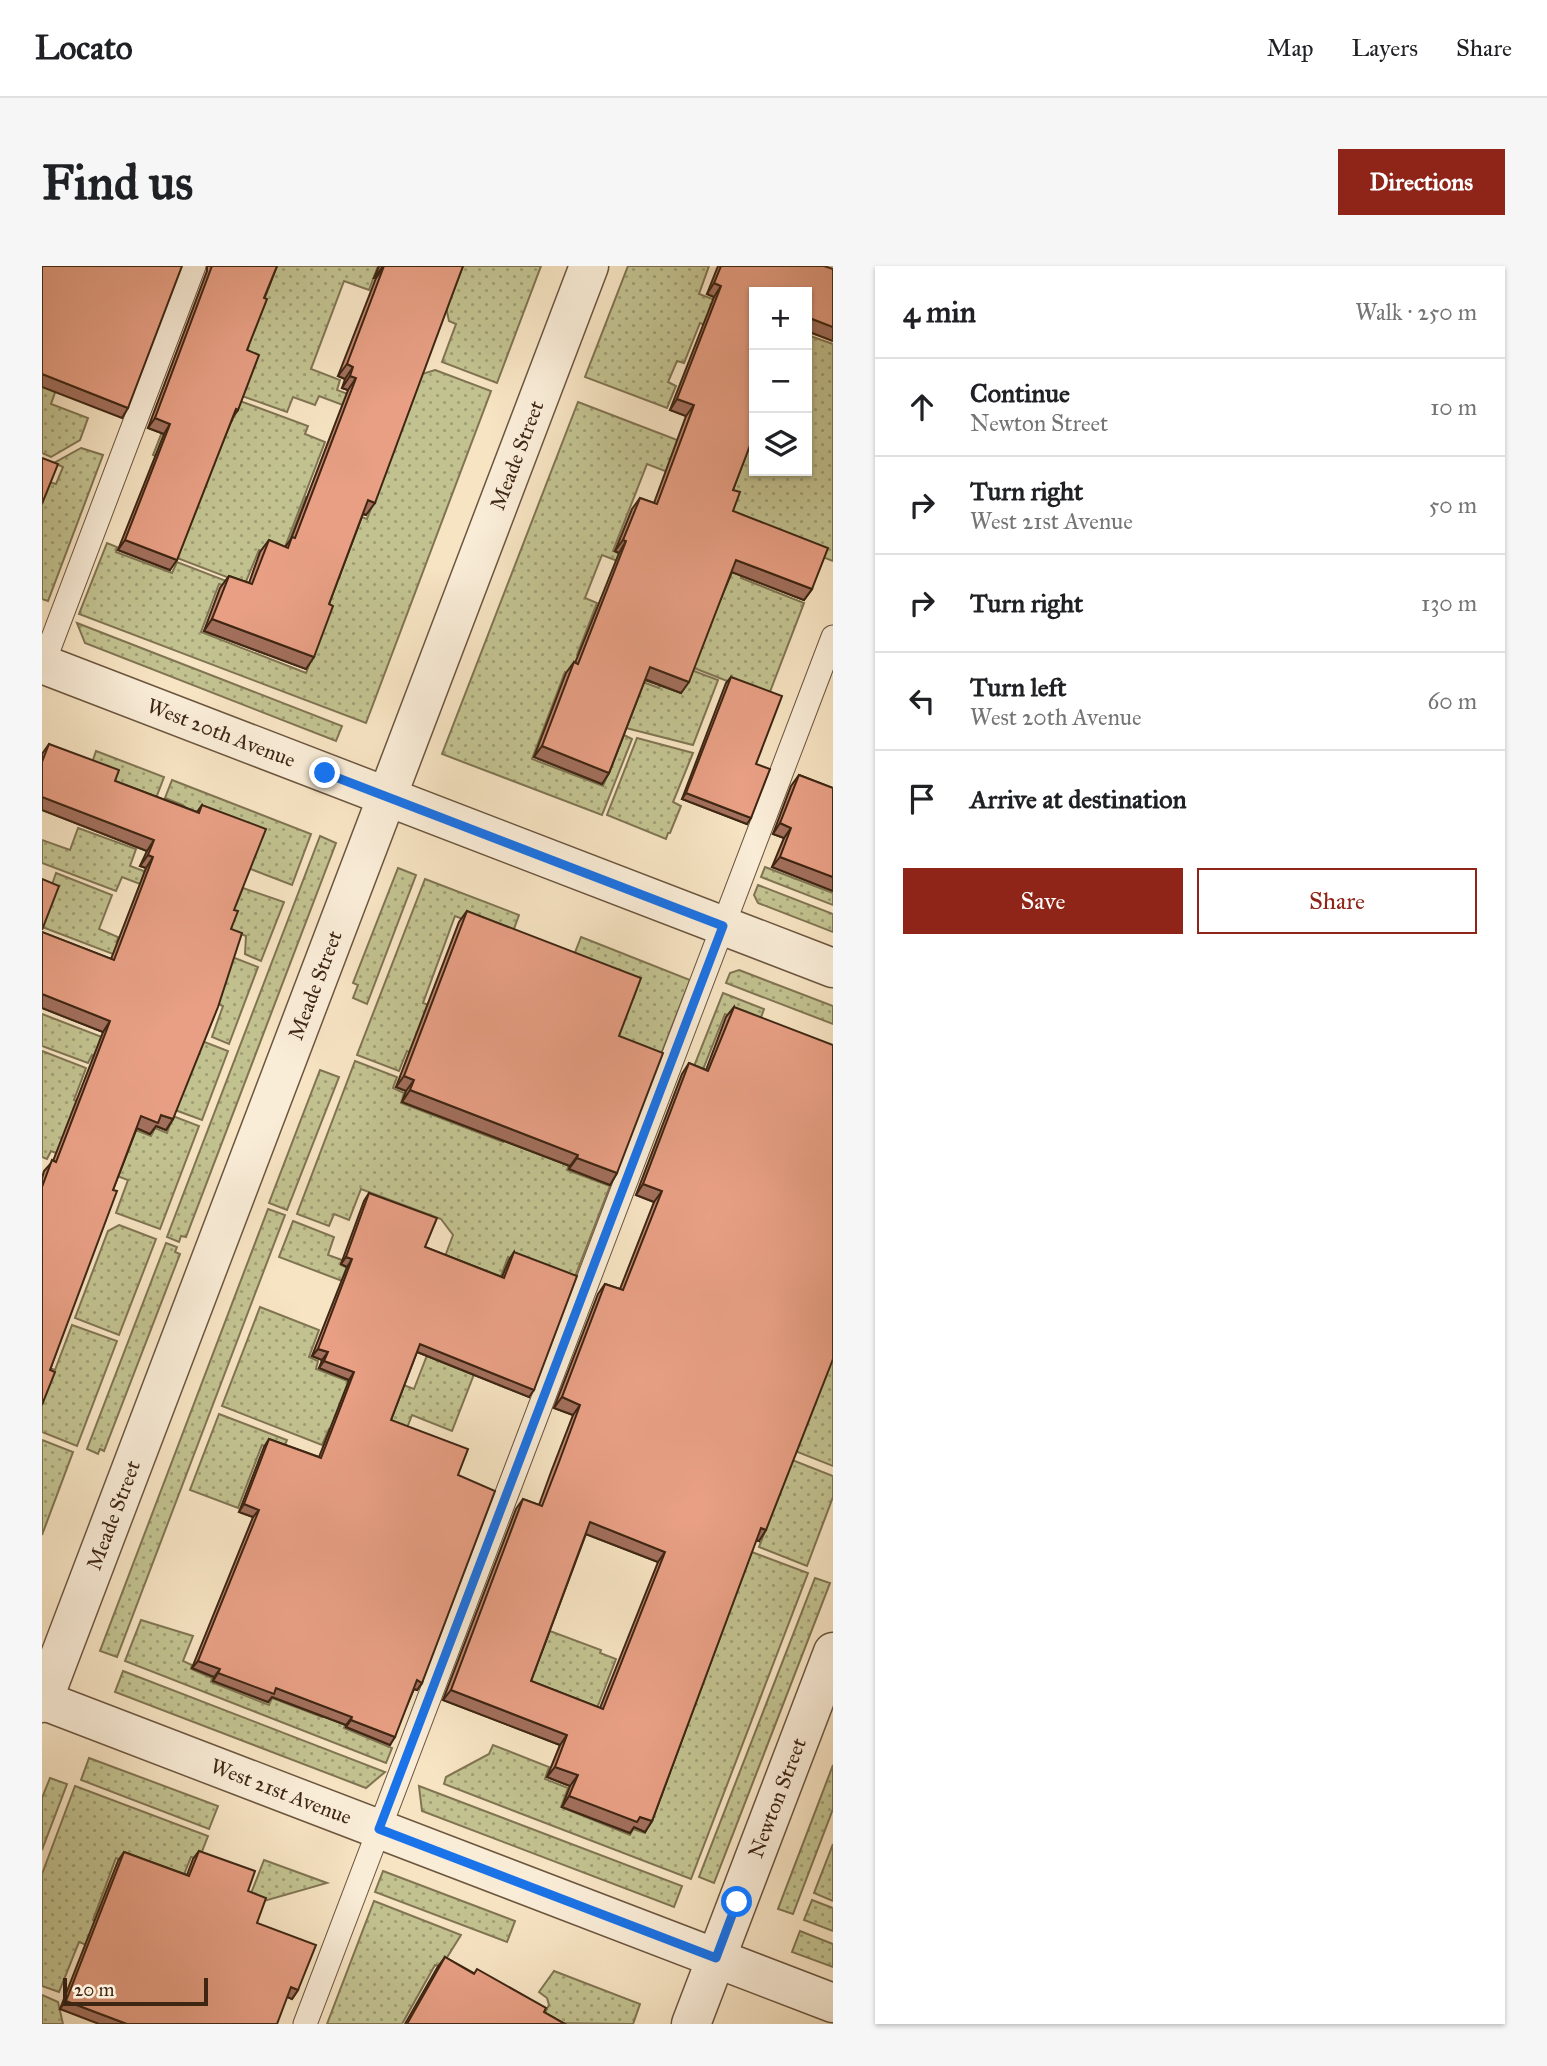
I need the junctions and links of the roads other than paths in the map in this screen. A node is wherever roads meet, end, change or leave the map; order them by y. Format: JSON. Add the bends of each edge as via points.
{"nodes":[{"id":1,"x":194,"y":266,"type":"edge"},
{"id":2,"x":589,"y":266,"type":"edge"},
{"id":3,"x":833,"y":637,"type":"edge"},
{"id":4,"x":42,"y":665,"type":"edge"},
{"id":5,"x":387,"y":797,"type":"junction"},
{"id":6,"x":723,"y":926,"type":"junction"},
{"id":7,"x":833,"y":968,"type":"edge"},
{"id":8,"x":833,"y":1652,"type":"edge"},
{"id":9,"x":42,"y":1701,"type":"edge"},
{"id":10,"x":379,"y":1829,"type":"junction"},
{"id":11,"x":716,"y":1958,"type":"junction"},
{"id":12,"x":833,"y":2003,"type":"edge"},
{"id":13,"x":305,"y":2024,"type":"edge"},
{"id":14,"x":691,"y":2024,"type":"edge"}],
"edges":[{"from":1,"to":4,"type":"lane"},
{"from":2,"to":5,"type":"street","name":"Meade Street"},
{"from":3,"to":6,"type":"lane"},
{"from":4,"to":5,"type":"street","name":"West 20th Avenue"},
{"from":5,"to":6,"type":"street","name":"West 20th Avenue"},
{"from":5,"to":9,"type":"street","name":"Meade Street"},
{"from":6,"to":7,"type":"street","name":"West 20th Avenue"},
{"from":6,"to":10,"type":"lane"},
{"from":8,"to":11,"type":"street","name":"Newton Street"},
{"from":9,"to":10,"type":"street","name":"West 21st Avenue"},
{"from":10,"to":11,"type":"street","name":"West 21st Avenue"},
{"from":10,"to":13,"type":"lane"},
{"from":11,"to":12,"type":"street","name":"West 21st Avenue"},
{"from":11,"to":14,"type":"street","name":"Newton Street"}]}
